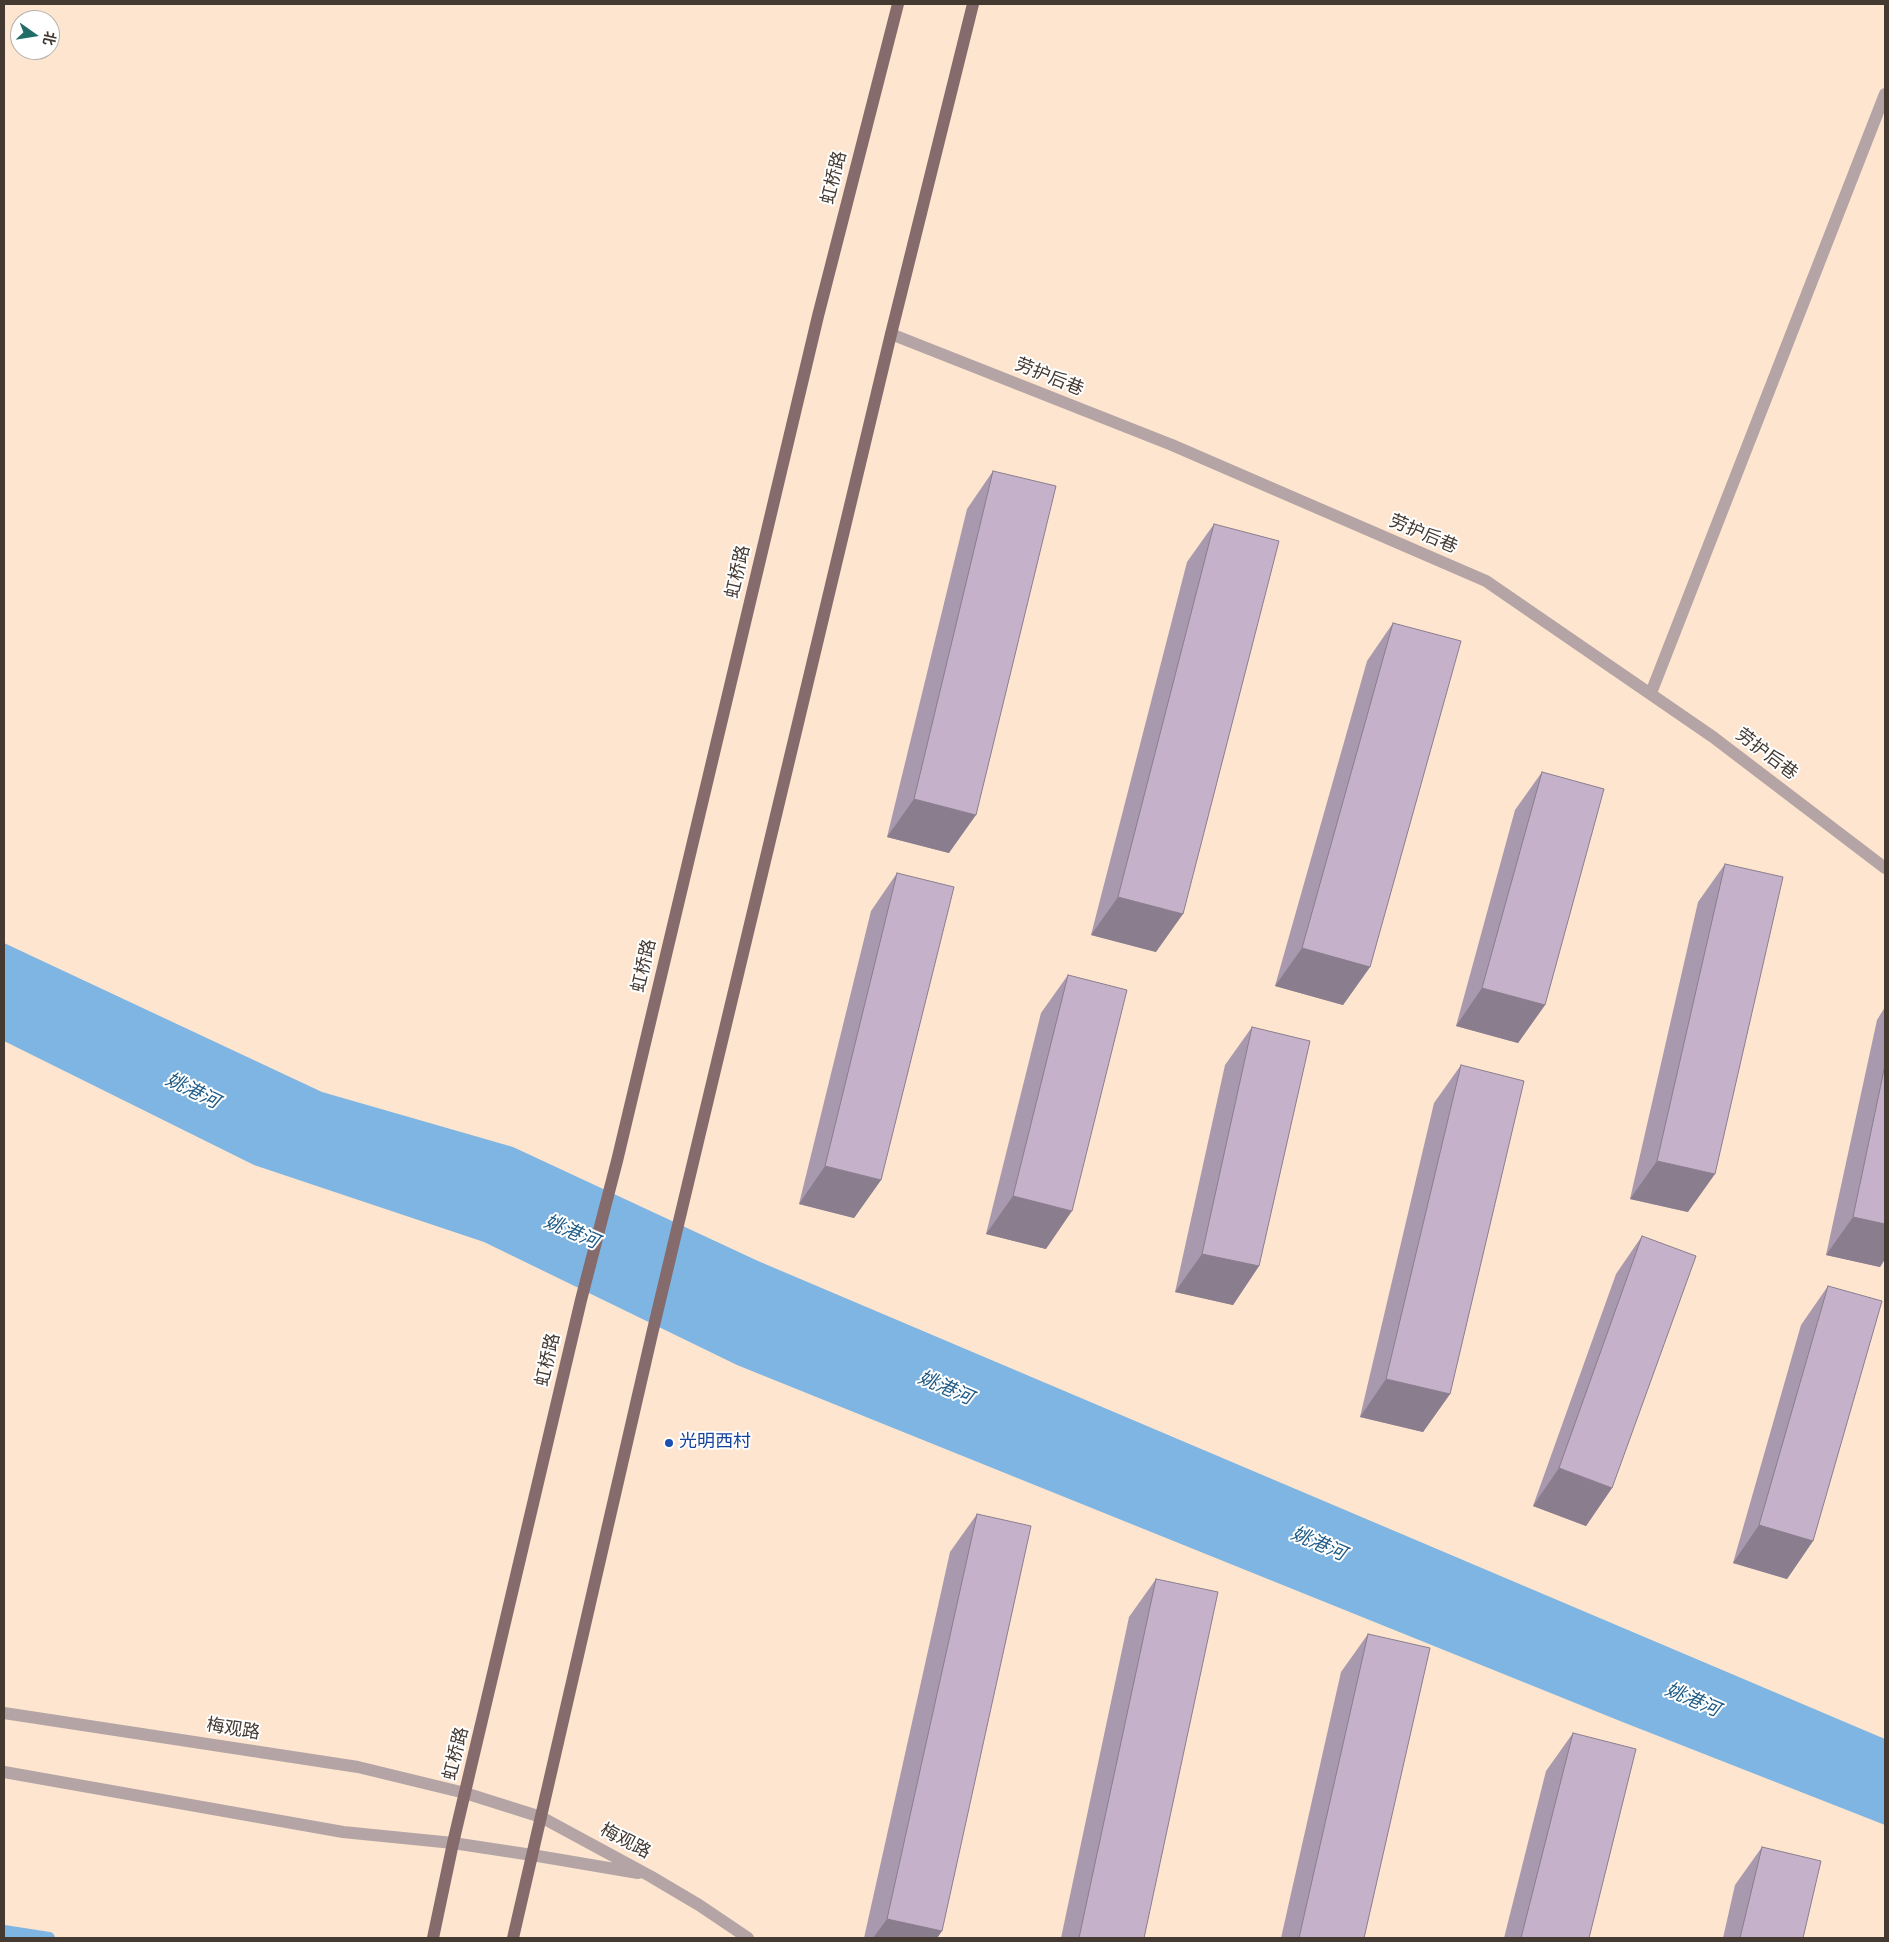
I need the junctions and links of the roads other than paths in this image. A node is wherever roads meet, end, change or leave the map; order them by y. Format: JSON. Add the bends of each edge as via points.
{"nodes":[{"id":1,"x":898,"y":4,"type":"edge"},
{"id":2,"x":973,"y":4,"type":"edge"},
{"id":3,"x":1885,"y":94,"type":"edge"},
{"id":4,"x":891,"y":334,"type":"junction"},
{"id":5,"x":1651,"y":693,"type":"junction"},
{"id":6,"x":1885,"y":868,"type":"edge"},
{"id":7,"x":4,"y":1713,"type":"edge"},
{"id":8,"x":4,"y":1772,"type":"edge"},
{"id":9,"x":465,"y":1793,"type":"junction"},
{"id":10,"x":541,"y":1817,"type":"junction"},
{"id":11,"x":453,"y":1843,"type":"junction"},
{"id":12,"x":532,"y":1855,"type":"junction"},
{"id":13,"x":650,"y":1876,"type":"junction"},
{"id":14,"x":433,"y":1938,"type":"edge"},
{"id":15,"x":513,"y":1938,"type":"edge"},
{"id":16,"x":748,"y":1938,"type":"edge"}],
"edges":[{"from":1,"to":9,"type":"main road","name":"虹桥路","via":[[818,316]]},
{"from":2,"to":4,"type":"main road"},
{"from":3,"to":5,"type":"street"},
{"from":4,"to":5,"type":"street","name":"劳护后巷","via":[[1172,445],[1486,581]]},
{"from":4,"to":10,"type":"main road","via":[[652,1334]]},
{"from":5,"to":6,"type":"street","name":"劳护后巷"},
{"from":7,"to":9,"type":"street","name":"梅观路","via":[[358,1767]]},
{"from":8,"to":11,"type":"street","name":"梅观路","via":[[343,1832]]},
{"from":9,"to":10,"type":"street","name":"梅观路"},
{"from":9,"to":11,"type":"main road","name":"虹桥路"},
{"from":10,"to":12,"type":"main road"},
{"from":10,"to":13,"type":"street","name":"梅观路"},
{"from":11,"to":12,"type":"street","name":"梅观路"},
{"from":11,"to":14,"type":"main road","name":"虹桥路"},
{"from":12,"to":13,"type":"street","name":"梅观路"},
{"from":12,"to":15,"type":"main road"},
{"from":13,"to":16,"type":"street","via":[[699,1904]]}]}
